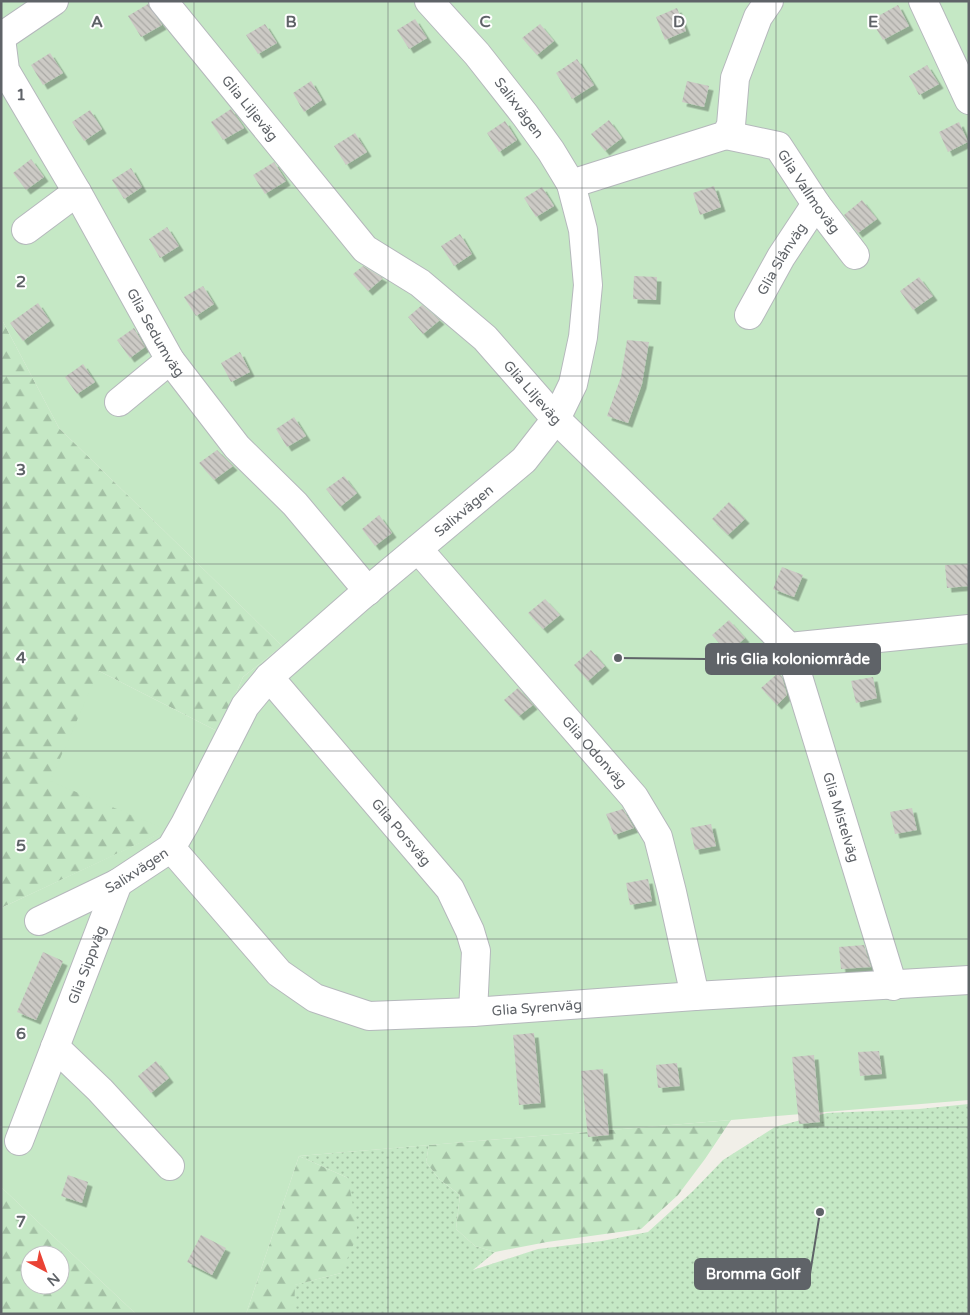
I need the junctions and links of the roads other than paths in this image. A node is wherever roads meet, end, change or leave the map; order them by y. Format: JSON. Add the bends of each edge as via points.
{"nodes":[{"id":1,"x":54,"y":1,"type":"edge"},
{"id":2,"x":163,"y":1,"type":"edge"},
{"id":3,"x":429,"y":1,"type":"edge"},
{"id":4,"x":769,"y":1,"type":"edge"},
{"id":5,"x":923,"y":1,"type":"edge"},
{"id":6,"x":1,"y":37,"type":"edge"},
{"id":7,"x":969,"y":100,"type":"edge"},
{"id":8,"x":726,"y":135,"type":"junction"},
{"id":9,"x":571,"y":184,"type":"junction"},
{"id":10,"x":77,"y":192,"type":"junction"},
{"id":11,"x":816,"y":204,"type":"junction"},
{"id":12,"x":26,"y":230,"type":"dead end"},
{"id":13,"x":855,"y":254,"type":"dead end"},
{"id":14,"x":749,"y":315,"type":"dead end"},
{"id":15,"x":170,"y":360,"type":"junction"},
{"id":16,"x":119,"y":402,"type":"dead end"},
{"id":17,"x":556,"y":419,"type":"junction"},
{"id":18,"x":418,"y":549,"type":"junction"},
{"id":19,"x":368,"y":591,"type":"junction"},
{"id":20,"x":969,"y":629,"type":"edge"},
{"id":21,"x":790,"y":647,"type":"junction"},
{"id":22,"x":269,"y":677,"type":"junction"},
{"id":23,"x":171,"y":848,"type":"junction"},
{"id":24,"x":118,"y":883,"type":"junction"},
{"id":25,"x":39,"y":921,"type":"dead end"},
{"id":26,"x":969,"y":980,"type":"edge"},
{"id":27,"x":893,"y":986,"type":"junction"},
{"id":28,"x":695,"y":996,"type":"junction"},
{"id":29,"x":473,"y":1012,"type":"junction"},
{"id":30,"x":55,"y":1047,"type":"junction"},
{"id":31,"x":19,"y":1141,"type":"dead end"},
{"id":32,"x":170,"y":1166,"type":"dead end"}],
"edges":[{"from":1,"to":6,"type":"street","name":"Glia Sedumväg"},
{"from":2,"to":17,"type":"street","name":"Glia Liljeväg","via":[[365,249],[420,283],[485,338]]},
{"from":3,"to":9,"type":"street","name":"Salixvägen","via":[[477,54],[551,151]]},
{"from":4,"to":8,"type":"street","via":[[758,17],[735,78],[731,124]]},
{"from":5,"to":7,"type":"street"},
{"from":6,"to":10,"type":"street","name":"Glia Sedumväg","via":[[5,70]]},
{"from":8,"to":9,"type":"street","name":"Glia Vallmoväg"},
{"from":8,"to":11,"type":"street","name":"Glia Vallmoväg","via":[[778,146]]},
{"from":9,"to":17,"type":"street","name":"Salixvägen","via":[[583,230],[588,284],[573,384]]},
{"from":10,"to":12,"type":"street"},
{"from":10,"to":15,"type":"street","name":"Glia Sedumväg"},
{"from":11,"to":13,"type":"street","name":"Glia Vallmoväg"},
{"from":11,"to":14,"type":"street","name":"Glia Slånväg","via":[[781,257]]},
{"from":15,"to":16,"type":"street"},
{"from":15,"to":19,"type":"street","name":"Glia Sedumväg","via":[[237,447],[295,504]]},
{"from":17,"to":18,"type":"street","name":"Salixvägen","via":[[524,460]]},
{"from":17,"to":21,"type":"street","name":"Glia Liljeväg"},
{"from":18,"to":19,"type":"street","name":"Salixvägen"},
{"from":18,"to":28,"type":"street","name":"Glia Odonväg","via":[[634,797],[658,837]]},
{"from":19,"to":22,"type":"street","name":"Salixvägen"},
{"from":20,"to":21,"type":"street"},
{"from":21,"to":27,"type":"street","name":"Glia Mistelväg"},
{"from":22,"to":23,"type":"street","name":"Salixvägen","via":[[245,706]]},
{"from":22,"to":29,"type":"street","name":"Glia Porsväg","via":[[450,889],[476,951]]},
{"from":23,"to":24,"type":"street","name":"Salixvägen"},
{"from":23,"to":29,"type":"street","name":"Glia Syrenväg","via":[[279,973],[315,998],[370,1016]]},
{"from":24,"to":25,"type":"street","name":"Salixvägen"},
{"from":24,"to":30,"type":"street","name":"Glia Sippväg"},
{"from":26,"to":27,"type":"street","name":"Glia Syrenväg"},
{"from":27,"to":28,"type":"street","name":"Glia Syrenväg"},
{"from":28,"to":29,"type":"street","name":"Glia Syrenväg"},
{"from":30,"to":31,"type":"street","name":"Glia Sippväg"},
{"from":30,"to":32,"type":"street"}]}
